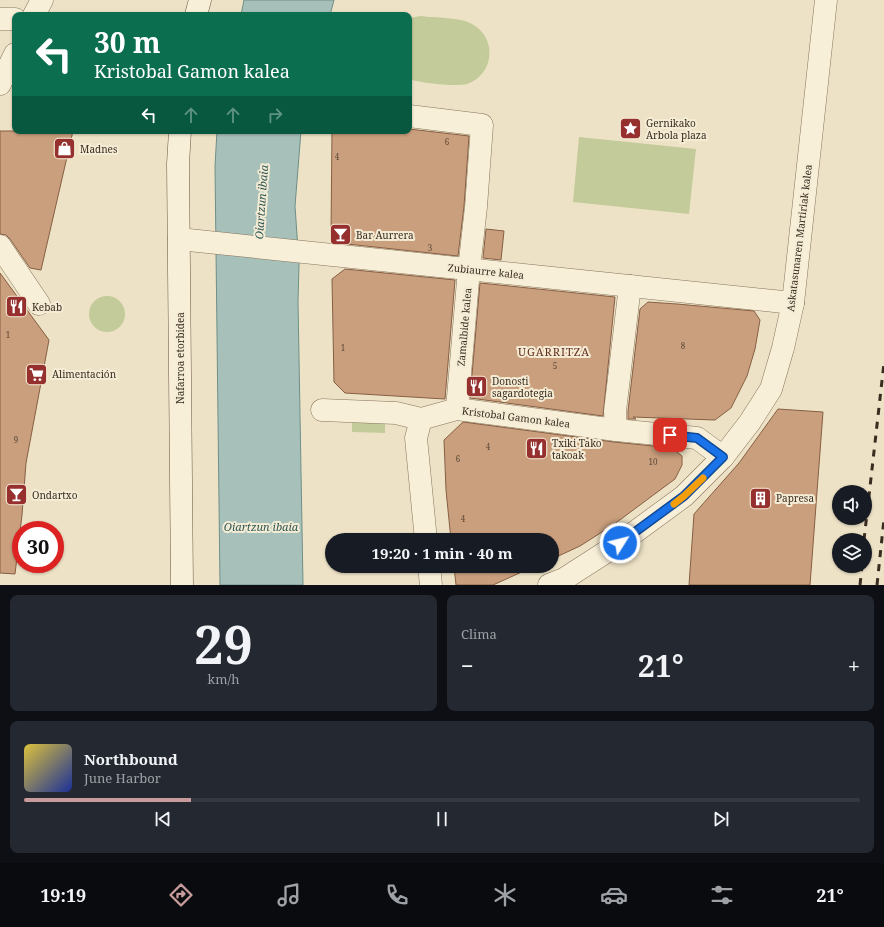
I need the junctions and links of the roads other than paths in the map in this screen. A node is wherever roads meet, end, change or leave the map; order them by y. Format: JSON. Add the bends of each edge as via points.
{"nodes":[{"id":1,"x":42,"y":0,"type":"edge"},
{"id":2,"x":200,"y":0,"type":"edge"},
{"id":3,"x":826,"y":0,"type":"edge"},
{"id":4,"x":36,"y":12,"type":"edge"},
{"id":5,"x":197,"y":12,"type":"edge"},
{"id":6,"x":12,"y":19,"type":"edge"},
{"id":7,"x":0,"y":20,"type":"edge"},
{"id":8,"x":12,"y":60,"type":"edge"},
{"id":9,"x":0,"y":84,"type":"edge"},
{"id":10,"x":412,"y":116,"type":"edge"},
{"id":11,"x":180,"y":134,"type":"edge"},
{"id":12,"x":179,"y":239,"type":"junction"},
{"id":13,"x":0,"y":246,"type":"edge"},
{"id":14,"x":469,"y":269,"type":"junction"},
{"id":15,"x":630,"y":286,"type":"junction"},
{"id":16,"x":793,"y":303,"type":"junction"},
{"id":17,"x":40,"y":304,"type":"dead end"},
{"id":18,"x":457,"y":409,"type":"junction"},
{"id":19,"x":322,"y":410,"type":"dead end"},
{"id":20,"x":421,"y":419,"type":"junction"},
{"id":21,"x":616,"y":430,"type":"junction"},
{"id":22,"x":723,"y":457,"type":"junction"},
{"id":23,"x":425,"y":533,"type":"edge"},
{"id":24,"x":429,"y":573,"type":"edge"},
{"id":25,"x":182,"y":585,"type":"edge"},
{"id":26,"x":430,"y":585,"type":"edge"},
{"id":27,"x":549,"y":585,"type":"edge"}],
"edges":[{"from":1,"to":4,"type":"street"},
{"from":2,"to":5,"type":"street"},
{"from":3,"to":16,"type":"street","name":"Askatasunaren Martiriak kalea"},
{"from":6,"to":7,"type":"street"},
{"from":8,"to":9,"type":"street"},
{"from":10,"to":14,"type":"street","name":"Zamalbide kalea","via":[[482,125]]},
{"from":11,"to":12,"type":"street","name":"Nafarroa etorbidea"},
{"from":12,"to":14,"type":"street","name":"Zubiaurre kalea"},
{"from":12,"to":25,"type":"street","name":"Nafarroa etorbidea"},
{"from":13,"to":17,"type":"street"},
{"from":14,"to":15,"type":"street","name":"Zubiaurre kalea"},
{"from":14,"to":18,"type":"street","name":"Zamalbide kalea"},
{"from":15,"to":16,"type":"street","name":"Zubiaurre kalea"},
{"from":15,"to":21,"type":"street","via":[[615,411]]},
{"from":16,"to":22,"type":"street","name":"Askatasunaren Martiriak kalea","via":[[771,389]]},
{"from":18,"to":20,"type":"street","name":"Kristobal Gamon kalea"},
{"from":18,"to":21,"type":"street","name":"Kristobal Gamon kalea"},
{"from":19,"to":20,"type":"street","name":"Kristobal Gamon kalea","via":[[396,413]]},
{"from":20,"to":23,"type":"street","via":[[416,438]]},
{"from":21,"to":22,"type":"street","name":"Kristobal Gamon kalea","via":[[697,438]]},
{"from":22,"to":27,"type":"street","name":"Askatasunaren Martiriak kalea","via":[[684,496],[620,543],[564,579]]},
{"from":24,"to":26,"type":"street"}]}
